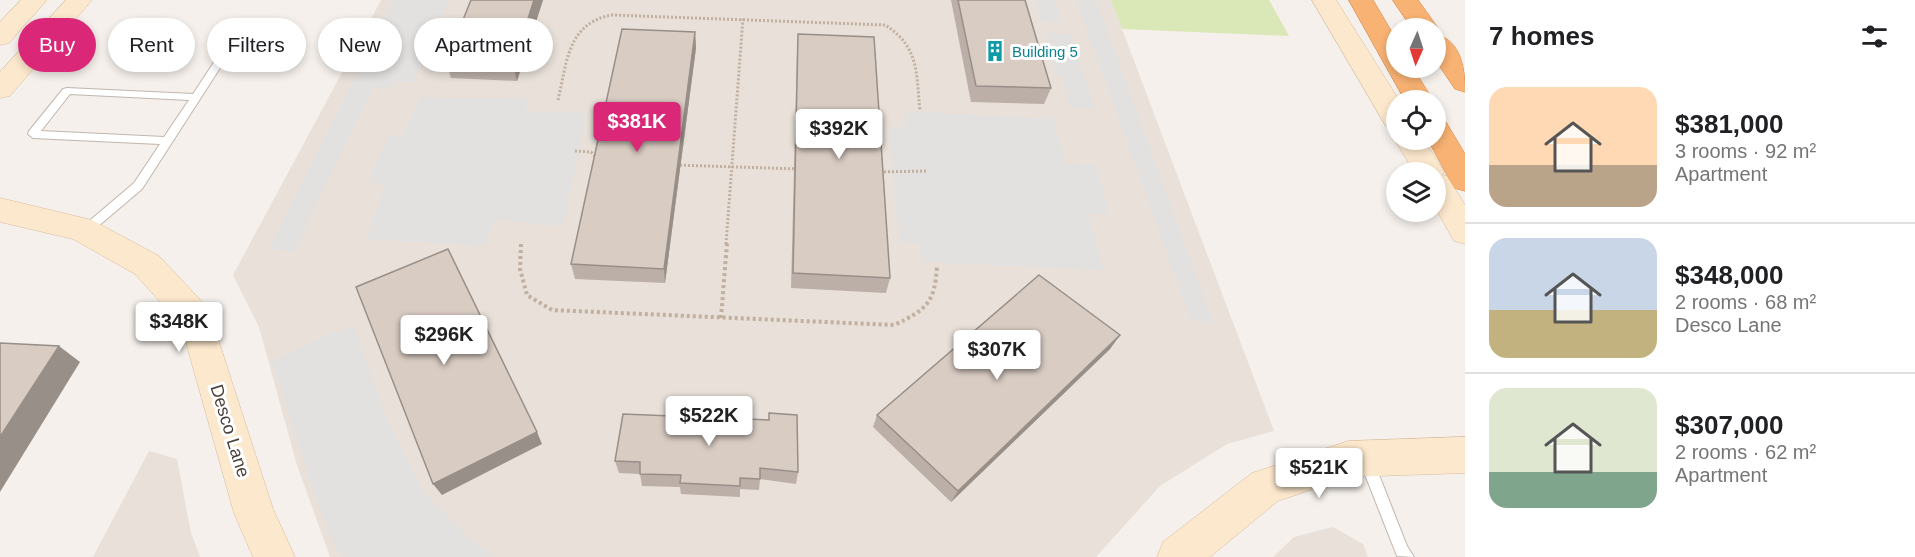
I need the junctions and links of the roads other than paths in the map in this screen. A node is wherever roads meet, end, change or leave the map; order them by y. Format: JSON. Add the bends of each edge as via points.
{"nodes":[{"id":1,"x":35,"y":0,"type":"edge"},
{"id":2,"x":80,"y":0,"type":"edge"},
{"id":3,"x":1324,"y":0,"type":"edge"},
{"id":4,"x":1361,"y":0,"type":"edge"},
{"id":5,"x":1405,"y":0,"type":"edge"},
{"id":6,"x":1418,"y":18,"type":"edge"},
{"id":7,"x":0,"y":37,"type":"edge"},
{"id":8,"x":1386,"y":44,"type":"edge"},
{"id":9,"x":1446,"y":56,"type":"edge"},
{"id":10,"x":211,"y":72,"type":"edge"},
{"id":11,"x":1465,"y":83,"type":"edge"},
{"id":12,"x":0,"y":89,"type":"edge"},
{"id":13,"x":194,"y":97,"type":"junction"},
{"id":14,"x":1386,"y":102,"type":"edge"},
{"id":15,"x":166,"y":141,"type":"junction"},
{"id":16,"x":1446,"y":147,"type":"edge"},
{"id":17,"x":1465,"y":180,"type":"edge"},
{"id":18,"x":1446,"y":201,"type":"edge"},
{"id":19,"x":0,"y":210,"type":"edge"},
{"id":20,"x":85,"y":231,"type":"junction"},
{"id":21,"x":1465,"y":232,"type":"edge"},
{"id":22,"x":1465,"y":455,"type":"edge"},
{"id":23,"x":1366,"y":459,"type":"junction"},
{"id":24,"x":274,"y":557,"type":"edge"},
{"id":25,"x":1178,"y":557,"type":"edge"},
{"id":26,"x":1407,"y":557,"type":"edge"}],
"edges":[{"from":1,"to":7,"type":"street"},
{"from":2,"to":12,"type":"street"},
{"from":3,"to":14,"type":"street"},
{"from":4,"to":8,"type":"highway"},
{"from":5,"to":6,"type":"highway"},
{"from":9,"to":11,"type":"highway"},
{"from":10,"to":13,"type":"lane"},
{"from":13,"to":15,"type":"lane"},
{"from":13,"to":15,"type":"lane","via":[[67,91],[33,134]]},
{"from":15,"to":20,"type":"lane","via":[[138,186]]},
{"from":16,"to":17,"type":"highway"},
{"from":18,"to":21,"type":"street"},
{"from":19,"to":20,"type":"street","name":"Desco Lane"},
{"from":20,"to":24,"type":"street","name":"Desco Lane","via":[[147,264],[196,318],[254,513]]},
{"from":22,"to":23,"type":"street"},
{"from":23,"to":25,"type":"street","via":[[1348,459],[1266,486]]},
{"from":23,"to":26,"type":"lane"}]}
